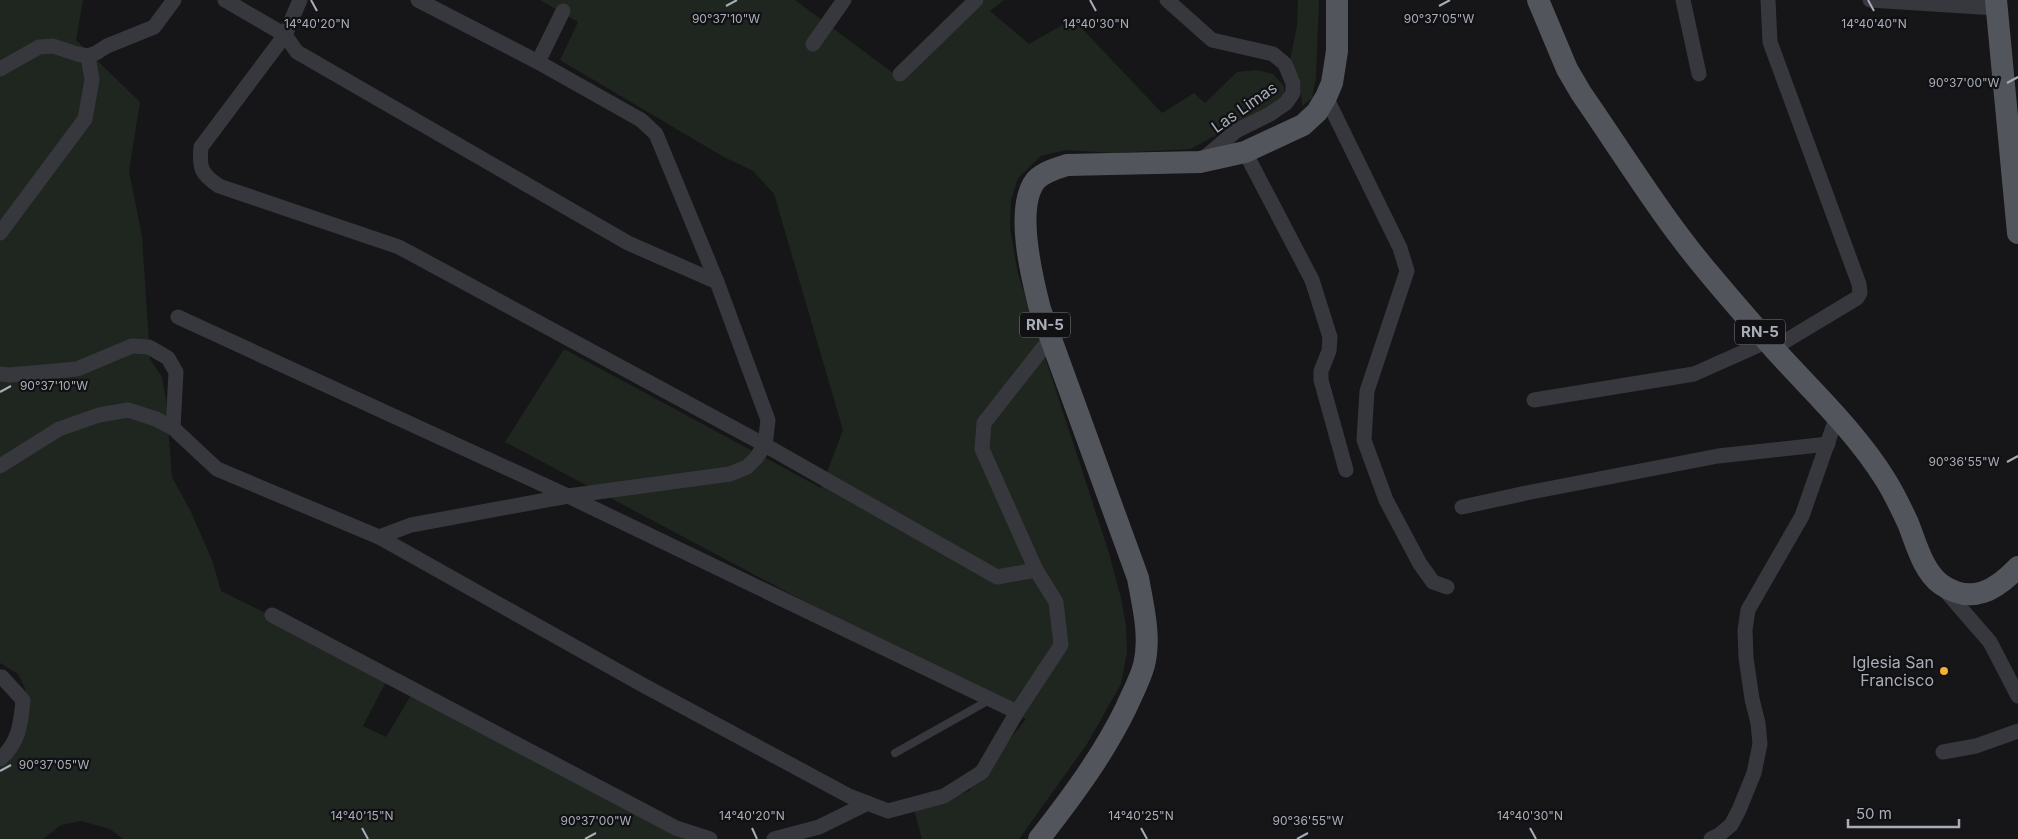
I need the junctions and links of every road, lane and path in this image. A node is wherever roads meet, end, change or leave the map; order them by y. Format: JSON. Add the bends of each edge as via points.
{"nodes":[{"id":1,"x":159,"y":0,"type":"edge"},
{"id":2,"x":174,"y":0,"type":"edge"},
{"id":3,"x":225,"y":0,"type":"edge"},
{"id":4,"x":300,"y":0,"type":"edge"},
{"id":5,"x":418,"y":0,"type":"edge"},
{"id":6,"x":844,"y":0,"type":"edge"},
{"id":7,"x":976,"y":0,"type":"edge"},
{"id":8,"x":1167,"y":0,"type":"edge"},
{"id":9,"x":1337,"y":0,"type":"edge"},
{"id":10,"x":1538,"y":0,"type":"edge"},
{"id":11,"x":1683,"y":0,"type":"edge"},
{"id":12,"x":1768,"y":0,"type":"edge"},
{"id":13,"x":1870,"y":0,"type":"edge"},
{"id":14,"x":1996,"y":4,"type":"edge"},
{"id":15,"x":563,"y":11,"type":"dead end"},
{"id":16,"x":154,"y":26,"type":"junction"},
{"id":17,"x":285,"y":35,"type":"junction"},
{"id":18,"x":812,"y":44,"type":"dead end"},
{"id":19,"x":88,"y":56,"type":"junction"},
{"id":20,"x":538,"y":62,"type":"junction"},
{"id":21,"x":0,"y":69,"type":"edge"},
{"id":22,"x":900,"y":74,"type":"dead end"},
{"id":23,"x":1700,"y":74,"type":"dead end"},
{"id":24,"x":1326,"y":97,"type":"junction"},
{"id":25,"x":1245,"y":152,"type":"junction"},
{"id":26,"x":1200,"y":162,"type":"junction"},
{"id":27,"x":0,"y":233,"type":"edge"},
{"id":28,"x":2018,"y":233,"type":"edge"},
{"id":29,"x":717,"y":282,"type":"junction"},
{"id":30,"x":178,"y":317,"type":"dead end"},
{"id":31,"x":1050,"y":339,"type":"junction"},
{"id":32,"x":1771,"y":345,"type":"junction"},
{"id":33,"x":0,"y":374,"type":"edge"},
{"id":34,"x":1534,"y":400,"type":"dead end"},
{"id":35,"x":1837,"y":416,"type":"junction"},
{"id":36,"x":173,"y":428,"type":"junction"},
{"id":37,"x":1828,"y":444,"type":"junction"},
{"id":38,"x":765,"y":445,"type":"junction"},
{"id":39,"x":0,"y":466,"type":"edge"},
{"id":40,"x":1346,"y":470,"type":"dead end"},
{"id":41,"x":568,"y":496,"type":"junction"},
{"id":42,"x":1462,"y":507,"type":"dead end"},
{"id":43,"x":379,"y":537,"type":"junction"},
{"id":44,"x":2018,"y":567,"type":"edge"},
{"id":45,"x":1036,"y":570,"type":"junction"},
{"id":46,"x":1940,"y":584,"type":"junction"},
{"id":47,"x":1446,"y":588,"type":"dead end"},
{"id":48,"x":272,"y":615,"type":"dead end"},
{"id":49,"x":0,"y":677,"type":"edge"},
{"id":50,"x":2018,"y":696,"type":"edge"},
{"id":51,"x":991,"y":698,"type":"junction"},
{"id":52,"x":1017,"y":712,"type":"junction"},
{"id":53,"x":2018,"y":731,"type":"edge"},
{"id":54,"x":1943,"y":752,"type":"dead end"},
{"id":55,"x":895,"y":753,"type":"dead end"},
{"id":56,"x":0,"y":759,"type":"edge"},
{"id":57,"x":868,"y":803,"type":"junction"},
{"id":58,"x":710,"y":839,"type":"edge"},
{"id":59,"x":774,"y":839,"type":"edge"},
{"id":60,"x":1039,"y":839,"type":"edge"},
{"id":61,"x":1711,"y":839,"type":"edge"}],
"edges":[{"from":1,"to":16,"type":"street"},
{"from":2,"to":16,"type":"street"},
{"from":3,"to":17,"type":"street"},
{"from":4,"to":17,"type":"street"},
{"from":5,"to":20,"type":"street"},
{"from":6,"to":18,"type":"street"},
{"from":7,"to":22,"type":"street"},
{"from":8,"to":26,"type":"street","name":"Las Limas","via":[[1212,40],[1273,54],[1285,64],[1293,83],[1294,93],[1286,103],[1236,132]]},
{"from":9,"to":24,"type":"main road","number":"RN-5","via":[[1337,51],[1332,83]]},
{"from":10,"to":32,"type":"main road","number":"RN-5","via":[[1567,69],[1581,93],[1687,247]]},
{"from":11,"to":23,"type":"street"},
{"from":12,"to":32,"type":"street","via":[[1770,42],[1860,293],[1857,298]]},
{"from":13,"to":14,"type":"street"},
{"from":14,"to":28,"type":"main road"},
{"from":15,"to":20,"type":"street"},
{"from":16,"to":19,"type":"street"},
{"from":17,"to":29,"type":"street","via":[[297,52],[628,243]]},
{"from":17,"to":38,"type":"street","via":[[201,147],[201,170],[208,179],[219,186],[399,247]]},
{"from":19,"to":21,"type":"street","via":[[53,46],[39,48]]},
{"from":19,"to":27,"type":"street","via":[[92,80],[85,119]]},
{"from":20,"to":29,"type":"street","via":[[641,120],[656,134]]},
{"from":24,"to":25,"type":"main road","number":"RN-5","via":[[1317,112],[1303,125]]},
{"from":24,"to":47,"type":"street","via":[[1400,248],[1407,271],[1367,391],[1364,440],[1386,500],[1420,564],[1432,582]]},
{"from":25,"to":26,"type":"main road","number":"RN-5"},
{"from":25,"to":40,"type":"street","via":[[1312,280],[1320,304],[1330,337],[1320,380]]},
{"from":26,"to":31,"type":"main road","number":"RN-5","via":[[1067,165],[1050,171],[1035,182],[1026,202],[1027,248],[1033,283]]},
{"from":29,"to":38,"type":"street","via":[[768,420]]},
{"from":30,"to":41,"type":"street"},
{"from":31,"to":45,"type":"street","via":[[984,423],[982,449]]},
{"from":31,"to":60,"type":"main road","number":"RN-5","via":[[1138,578],[1146,636],[1144,664],[1116,729],[1078,788]]},
{"from":32,"to":34,"type":"street","via":[[1694,374]]},
{"from":32,"to":35,"type":"main road","number":"RN-5"},
{"from":33,"to":36,"type":"street","via":[[77,369],[132,346],[149,347],[168,358],[176,372]]},
{"from":35,"to":37,"type":"street"},
{"from":35,"to":46,"type":"main road","number":"RN-5","via":[[1885,480],[1926,567]]},
{"from":36,"to":39,"type":"street","via":[[128,410],[99,415],[58,429]]},
{"from":36,"to":43,"type":"street","via":[[217,470]]},
{"from":37,"to":42,"type":"street","via":[[1718,456]]},
{"from":37,"to":61,"type":"street","via":[[1802,516],[1748,610],[1746,658],[1760,744],[1754,772],[1739,810],[1730,825]]},
{"from":38,"to":41,"type":"street","via":[[747,467],[730,474]]},
{"from":38,"to":45,"type":"street","via":[[996,577]]},
{"from":41,"to":43,"type":"street","via":[[411,525]]},
{"from":41,"to":51,"type":"street"},
{"from":43,"to":57,"type":"street","via":[[848,796]]},
{"from":44,"to":46,"type":"main road","via":[[1986,593],[1967,594]]},
{"from":45,"to":52,"type":"street","via":[[1056,602],[1061,645]]},
{"from":46,"to":50,"type":"street","via":[[1990,642]]},
{"from":48,"to":58,"type":"street","via":[[676,828]]},
{"from":49,"to":56,"type":"street","via":[[23,700],[20,730]]},
{"from":51,"to":52,"type":"street"},
{"from":51,"to":55,"type":"lane"},
{"from":52,"to":57,"type":"street","via":[[982,772],[944,796],[888,811]]},
{"from":53,"to":54,"type":"street","via":[[1976,746]]},
{"from":57,"to":59,"type":"street","via":[[819,827]]}]}
